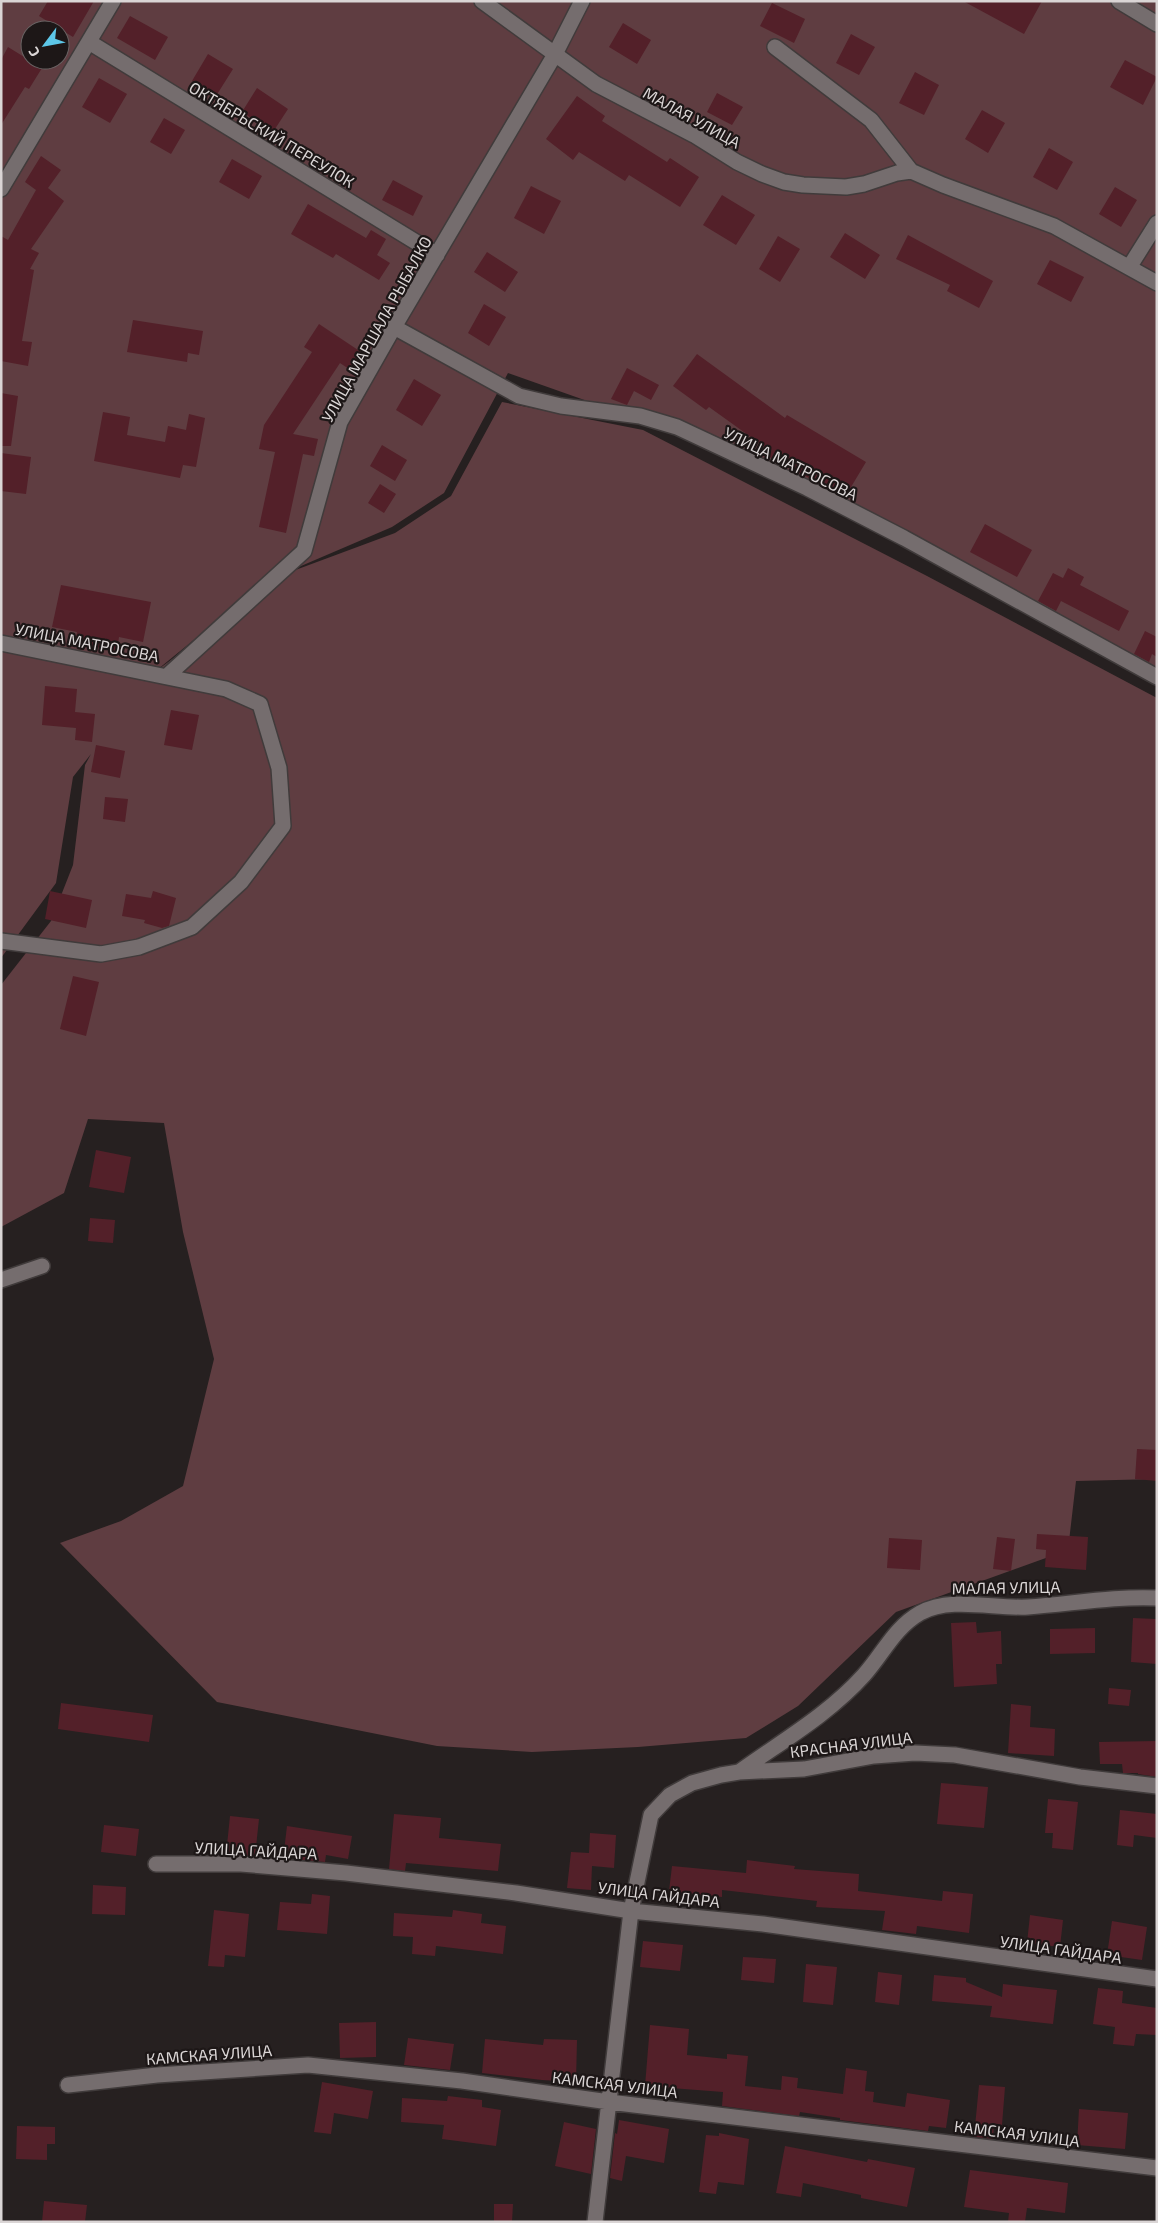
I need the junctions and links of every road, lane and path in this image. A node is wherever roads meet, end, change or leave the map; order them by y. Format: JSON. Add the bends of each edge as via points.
{"nodes":[{"id":1,"x":113,"y":1,"type":"edge"},
{"id":2,"x":482,"y":1,"type":"edge"},
{"id":3,"x":582,"y":1,"type":"edge"},
{"id":4,"x":1119,"y":1,"type":"edge"},
{"id":5,"x":1157,"y":24,"type":"edge"},
{"id":6,"x":89,"y":42,"type":"junction"},
{"id":7,"x":775,"y":47,"type":"dead end"},
{"id":8,"x":554,"y":56,"type":"junction"},
{"id":9,"x":911,"y":171,"type":"junction"},
{"id":10,"x":1,"y":189,"type":"edge"},
{"id":11,"x":1157,"y":223,"type":"edge"},
{"id":12,"x":437,"y":256,"type":"junction"},
{"id":13,"x":1130,"y":266,"type":"junction"},
{"id":14,"x":1157,"y":283,"type":"edge"},
{"id":15,"x":394,"y":327,"type":"junction"},
{"id":16,"x":1,"y":643,"type":"edge"},
{"id":17,"x":166,"y":676,"type":"junction"},
{"id":18,"x":1157,"y":677,"type":"edge"},
{"id":19,"x":1,"y":941,"type":"edge"},
{"id":20,"x":42,"y":1266,"type":"dead end"},
{"id":21,"x":1,"y":1280,"type":"edge"},
{"id":22,"x":1157,"y":1598,"type":"edge"},
{"id":23,"x":739,"y":1772,"type":"junction"},
{"id":24,"x":1157,"y":1786,"type":"edge"},
{"id":25,"x":156,"y":1864,"type":"dead end"},
{"id":26,"x":632,"y":1911,"type":"junction"},
{"id":27,"x":1157,"y":1979,"type":"edge"},
{"id":28,"x":68,"y":2085,"type":"dead end"},
{"id":29,"x":609,"y":2102,"type":"junction"},
{"id":30,"x":1157,"y":2168,"type":"edge"},
{"id":31,"x":595,"y":2222,"type":"edge"}],
"edges":[{"from":1,"to":6,"type":"street"},
{"from":2,"to":8,"type":"street","name":"МАЛАЯ УЛИЦА"},
{"from":3,"to":8,"type":"street","name":"УЛИЦА МАРШАЛА РЫБАЛКО"},
{"from":4,"to":5,"type":"street"},
{"from":6,"to":10,"type":"street"},
{"from":6,"to":12,"type":"street","name":"ОКТЯБРЬСКИЙ ПЕРЕУЛОК"},
{"from":7,"to":9,"type":"street","via":[[871,120]]},
{"from":8,"to":9,"type":"street","name":"МАЛАЯ УЛИЦА","via":[[610,92],[694,135],[737,162],[784,182],[846,187]]},
{"from":8,"to":12,"type":"street","name":"УЛИЦА МАРШАЛА РЫБАЛКО"},
{"from":9,"to":13,"type":"street","via":[[1054,226]]},
{"from":11,"to":13,"type":"street"},
{"from":12,"to":15,"type":"street","name":"УЛИЦА МАРШАЛА РЫБАЛКО"},
{"from":13,"to":14,"type":"street"},
{"from":15,"to":17,"type":"street","name":"УЛИЦА МАРШАЛА РЫБАЛКО","via":[[340,422],[304,551]]},
{"from":15,"to":18,"type":"street","name":"УЛИЦА МАТРОСОВА","via":[[519,396],[561,406],[640,416],[677,427],[904,538]]},
{"from":16,"to":17,"type":"street","name":"УЛИЦА МАТРОСОВА"},
{"from":17,"to":19,"type":"street","via":[[226,689],[260,704],[279,768],[283,826],[241,882],[192,926],[139,947],[101,954]]},
{"from":20,"to":21,"type":"street"},
{"from":22,"to":23,"type":"street","name":"МАЛАЯ УЛИЦА","via":[[1132,1597],[1009,1608],[947,1605],[921,1612],[902,1625],[864,1675],[825,1712]]},
{"from":23,"to":24,"type":"street","name":"КРАСНАЯ УЛИЦА","via":[[804,1769],[874,1756],[915,1753],[955,1755],[1080,1777]]},
{"from":23,"to":26,"type":"street","name":"КРАСНАЯ УЛИЦА","via":[[692,1783],[670,1795],[651,1816]]},
{"from":25,"to":26,"type":"street","name":"УЛИЦА ГАЙДАРА","via":[[241,1864],[346,1873],[516,1893]]},
{"from":26,"to":27,"type":"street","name":"УЛИЦА ГАЙДАРА","via":[[763,1924]]},
{"from":26,"to":29,"type":"street"},
{"from":28,"to":29,"type":"street","name":"КАМСКАЯ УЛИЦА","via":[[117,2078],[308,2065],[462,2081]]},
{"from":29,"to":30,"type":"street","name":"КАМСКАЯ УЛИЦА"},
{"from":29,"to":31,"type":"street"}]}
